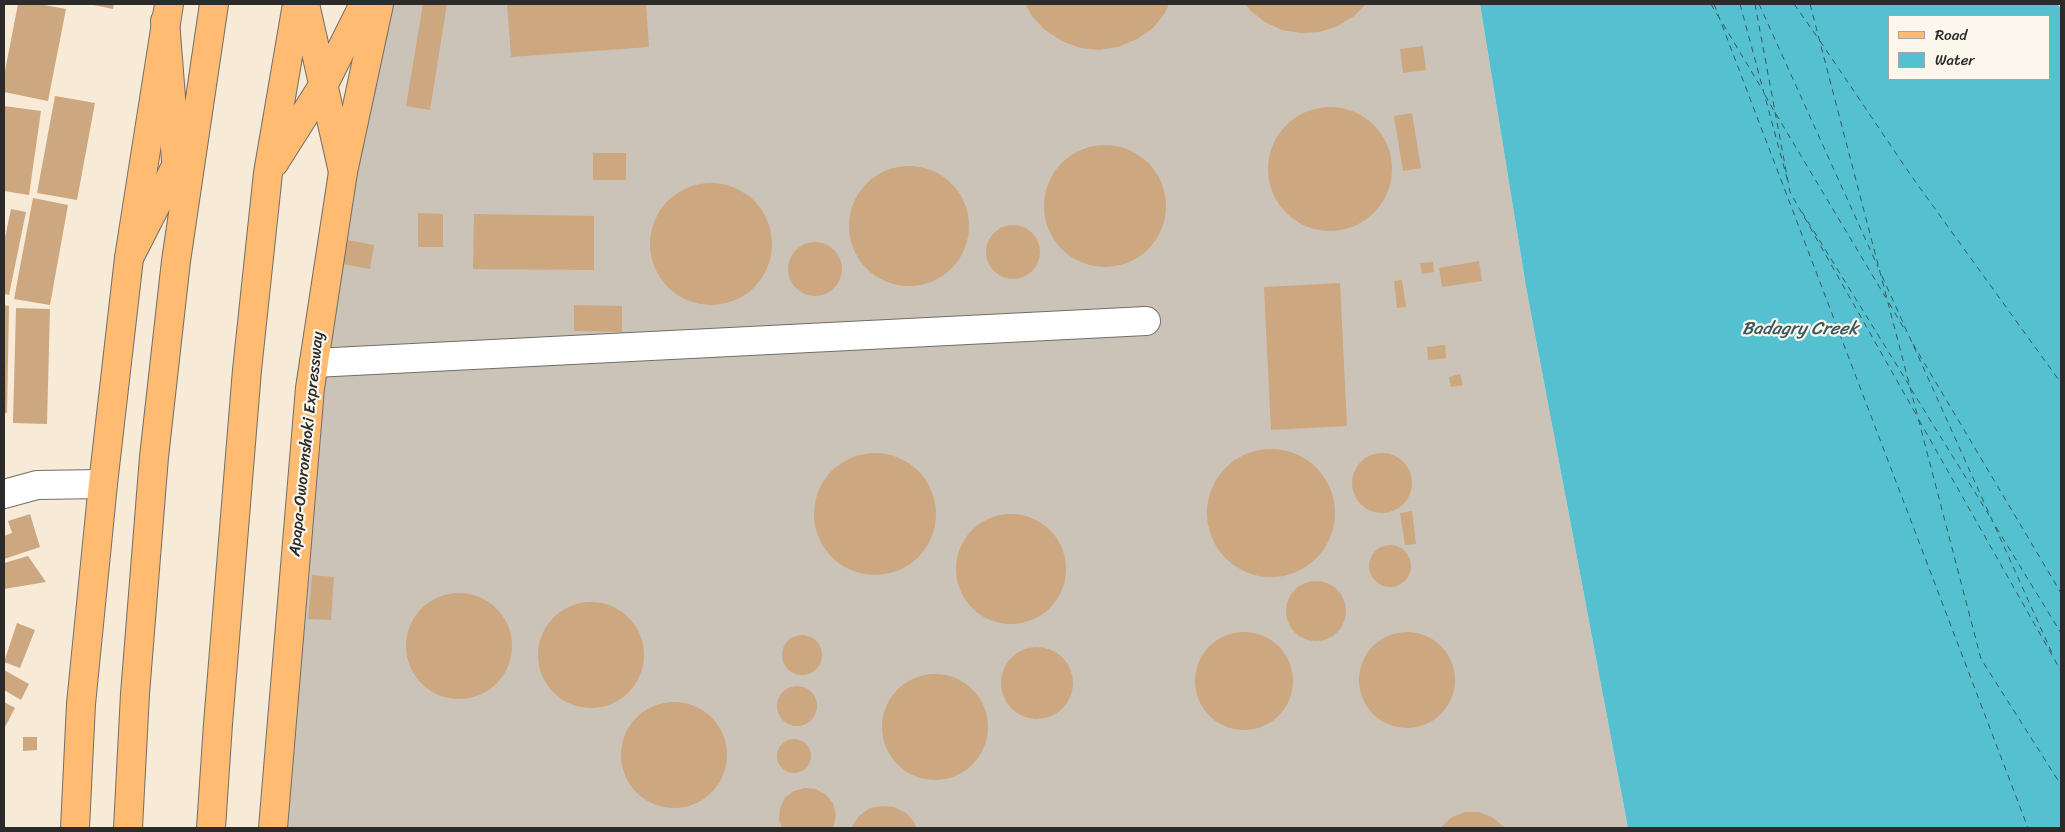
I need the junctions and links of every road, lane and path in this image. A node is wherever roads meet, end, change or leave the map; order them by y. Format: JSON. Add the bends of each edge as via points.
{"nodes":[{"id":1,"x":214,"y":4,"type":"edge"},
{"id":2,"x":297,"y":4,"type":"edge"},
{"id":3,"x":305,"y":4,"type":"edge"},
{"id":4,"x":364,"y":4,"type":"edge"},
{"id":5,"x":379,"y":4,"type":"edge"},
{"id":6,"x":166,"y":12,"type":"edge"},
{"id":7,"x":208,"y":45,"type":"junction"},
{"id":8,"x":324,"y":84,"type":"junction"},
{"id":9,"x":177,"y":164,"type":"junction"},
{"id":10,"x":343,"y":172,"type":"junction"},
{"id":11,"x":268,"y":173,"type":"junction"},
{"id":12,"x":129,"y":258,"type":"junction"},
{"id":13,"x":176,"y":261,"type":"junction"},
{"id":14,"x":1146,"y":321,"type":"dead end"},
{"id":15,"x":314,"y":363,"type":"junction"},
{"id":16,"x":103,"y":484,"type":"junction"},
{"id":17,"x":4,"y":494,"type":"edge"},
{"id":18,"x":74,"y":828,"type":"edge"},
{"id":19,"x":128,"y":828,"type":"edge"},
{"id":20,"x":211,"y":828,"type":"edge"},
{"id":21,"x":273,"y":828,"type":"edge"}],
"edges":[{"from":1,"to":7,"type":"main road"},
{"from":2,"to":11,"type":"main road"},
{"from":3,"to":8,"type":"main road"},
{"from":4,"to":8,"type":"main road"},
{"from":5,"to":10,"type":"main road","name":"Apapa-Oworonshoki Expressway"},
{"from":6,"to":9,"type":"main road"},
{"from":6,"to":12,"type":"main road"},
{"from":7,"to":9,"type":"main road"},
{"from":7,"to":13,"type":"main road"},
{"from":8,"to":10,"type":"main road"},
{"from":8,"to":11,"type":"main road"},
{"from":9,"to":12,"type":"main road"},
{"from":9,"to":13,"type":"main road"},
{"from":10,"to":15,"type":"main road","name":"Apapa-Oworonshoki Expressway"},
{"from":11,"to":20,"type":"main road","via":[[247,380]]},
{"from":12,"to":16,"type":"main road"},
{"from":13,"to":19,"type":"main road","via":[[154,467],[135,694]]},
{"from":14,"to":15,"type":"street"},
{"from":15,"to":21,"type":"main road","name":"Apapa-Oworonshoki Expressway"},
{"from":16,"to":17,"type":"street","via":[[37,485]]},
{"from":16,"to":18,"type":"main road","via":[[81,704]]}]}
